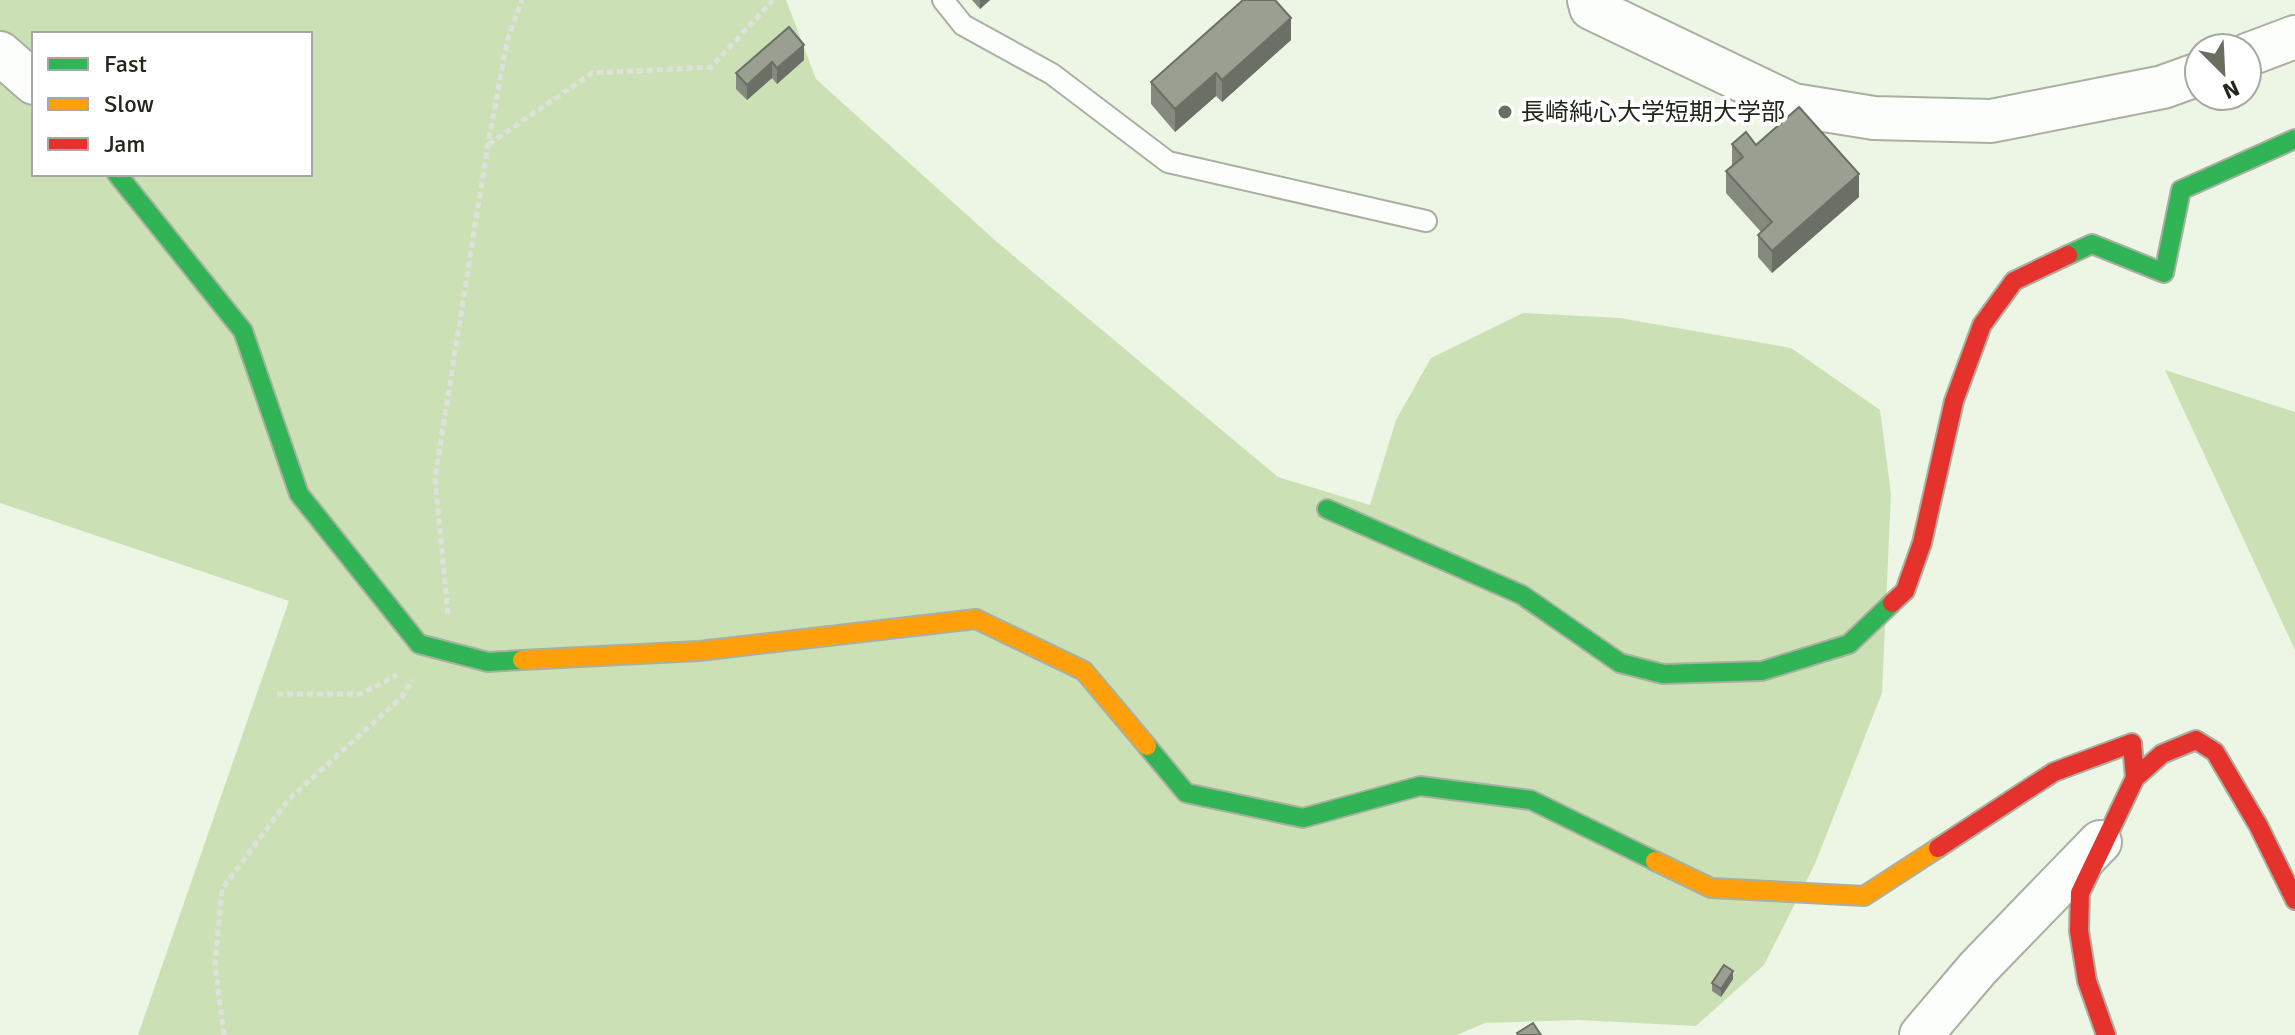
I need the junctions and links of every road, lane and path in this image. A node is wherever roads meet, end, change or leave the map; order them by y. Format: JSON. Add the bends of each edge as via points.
{"nodes":[{"id":1,"x":522,"y":0,"type":"edge"},
{"id":2,"x":773,"y":0,"type":"edge"},
{"id":3,"x":943,"y":0,"type":"edge"},
{"id":4,"x":1589,"y":0,"type":"edge"},
{"id":5,"x":2295,"y":37,"type":"edge"},
{"id":6,"x":2263,"y":49,"type":"edge"},
{"id":7,"x":0,"y":53,"type":"edge"},
{"id":8,"x":2183,"y":80,"type":"edge"},
{"id":9,"x":32,"y":81,"type":"edge"},
{"id":10,"x":2295,"y":139,"type":"edge"},
{"id":11,"x":488,"y":144,"type":"junction"},
{"id":12,"x":119,"y":176,"type":"edge"},
{"id":13,"x":1426,"y":221,"type":"dead end"},
{"id":14,"x":1327,"y":509,"type":"dead end"},
{"id":15,"x":448,"y":618,"type":"dead end"},
{"id":16,"x":444,"y":650,"type":"junction"},
{"id":17,"x":422,"y":662,"type":"junction"},
{"id":18,"x":277,"y":694,"type":"dead end"},
{"id":19,"x":2135,"y":778,"type":"junction"},
{"id":20,"x":2106,"y":836,"type":"junction"},
{"id":21,"x":2295,"y":900,"type":"edge"},
{"id":22,"x":224,"y":1035,"type":"edge"},
{"id":23,"x":1921,"y":1035,"type":"edge"},
{"id":24,"x":2106,"y":1035,"type":"edge"}],
"edges":[{"from":1,"to":11,"type":"path","via":[[508,38]]},
{"from":2,"to":11,"type":"path","via":[[711,67],[592,73]]},
{"from":3,"to":13,"type":"lane","via":[[963,25],[1052,74],[1168,162]]},
{"from":4,"to":8,"type":"street","via":[[1591,8],[1793,105],[1874,118],[1991,121]]},
{"from":5,"to":6,"type":"street"},
{"from":7,"to":9,"type":"street"},
{"from":10,"to":14,"type":"street","via":[[2181,190],[2164,273],[2092,244],[2014,281],[1982,325],[1954,401],[1922,543],[1905,591],[1849,644],[1762,671],[1663,674],[1620,663],[1522,595]]},
{"from":11,"to":15,"type":"path","via":[[435,478]]},
{"from":12,"to":16,"type":"street","via":[[243,331],[299,494],[419,644]]},
{"from":16,"to":17,"type":"path"},
{"from":16,"to":19,"type":"street","via":[[488,662],[699,651],[976,619],[1084,671],[1186,793],[1303,818],[1420,786],[1531,800],[1711,888],[1864,896],[2054,772],[2132,743]]},
{"from":17,"to":18,"type":"path","via":[[360,694]]},
{"from":17,"to":22,"type":"path","via":[[403,696],[289,799],[222,889],[215,965]]},
{"from":19,"to":20,"type":"street"},
{"from":19,"to":21,"type":"street","via":[[2162,754],[2196,740],[2215,752]]},
{"from":20,"to":23,"type":"street"},
{"from":20,"to":24,"type":"street","via":[[2080,893],[2079,931],[2087,981]]}]}
